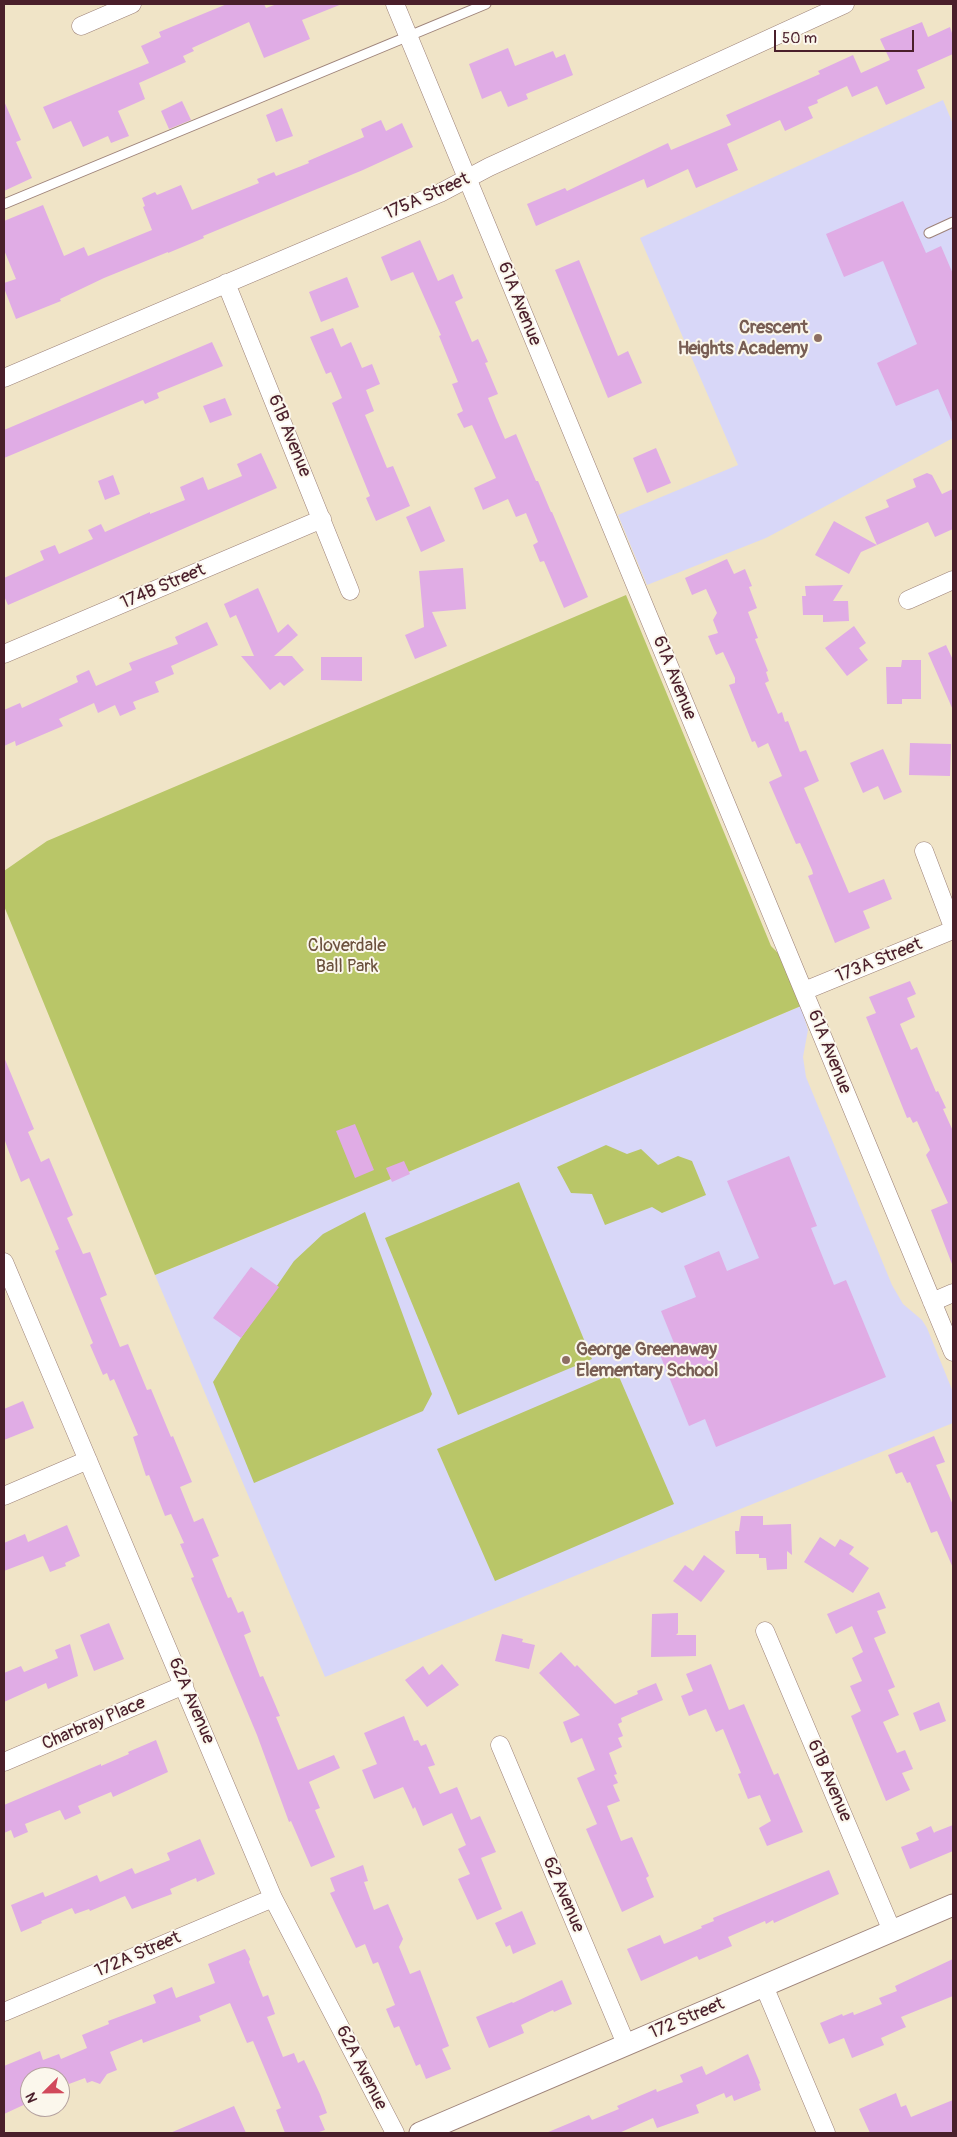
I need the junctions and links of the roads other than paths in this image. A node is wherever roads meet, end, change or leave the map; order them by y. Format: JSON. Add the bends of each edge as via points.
{"nodes":[{"id":1,"x":132,"y":4,"type":"edge"},
{"id":2,"x":395,"y":4,"type":"edge"},
{"id":3,"x":486,"y":4,"type":"edge"},
{"id":4,"x":845,"y":4,"type":"edge"},
{"id":5,"x":81,"y":26,"type":"dead end"},
{"id":6,"x":409,"y":37,"type":"junction"},
{"id":7,"x":467,"y":179,"type":"junction"},
{"id":8,"x":4,"y":204,"type":"edge"},
{"id":9,"x":953,"y":222,"type":"edge"},
{"id":10,"x":929,"y":233,"type":"dead end"},
{"id":11,"x":226,"y":282,"type":"junction"},
{"id":12,"x":4,"y":377,"type":"edge"},
{"id":13,"x":322,"y":519,"type":"junction"},
{"id":14,"x":953,"y":580,"type":"edge"},
{"id":15,"x":350,"y":591,"type":"dead end"},
{"id":16,"x":908,"y":600,"type":"dead end"},
{"id":17,"x":4,"y":654,"type":"edge"},
{"id":18,"x":924,"y":851,"type":"dead end"},
{"id":19,"x":953,"y":929,"type":"edge"},
{"id":20,"x":804,"y":992,"type":"junction"},
{"id":21,"x":4,"y":1262,"type":"edge"},
{"id":22,"x":953,"y":1293,"type":"edge"},
{"id":23,"x":932,"y":1302,"type":"junction"},
{"id":24,"x":953,"y":1352,"type":"edge"},
{"id":25,"x":88,"y":1460,"type":"junction"},
{"id":26,"x":4,"y":1496,"type":"edge"},
{"id":27,"x":765,"y":1631,"type":"dead end"},
{"id":28,"x":184,"y":1685,"type":"junction"},
{"id":29,"x":500,"y":1745,"type":"dead end"},
{"id":30,"x":4,"y":1762,"type":"edge"},
{"id":31,"x":273,"y":1898,"type":"junction"},
{"id":32,"x":953,"y":1905,"type":"edge"},
{"id":33,"x":892,"y":1931,"type":"junction"},
{"id":34,"x":764,"y":1986,"type":"junction"},
{"id":35,"x":4,"y":2012,"type":"edge"},
{"id":36,"x":626,"y":2044,"type":"junction"},
{"id":37,"x":395,"y":2133,"type":"edge"},
{"id":38,"x":420,"y":2133,"type":"edge"},
{"id":39,"x":826,"y":2133,"type":"edge"}],
"edges":[{"from":1,"to":5,"type":"street"},
{"from":2,"to":6,"type":"street","name":"61A Avenue"},
{"from":3,"to":6,"type":"lane"},
{"from":4,"to":7,"type":"street","name":"175A Street"},
{"from":6,"to":7,"type":"street","name":"61A Avenue"},
{"from":6,"to":8,"type":"lane"},
{"from":7,"to":11,"type":"street","name":"175A Street"},
{"from":7,"to":20,"type":"street","name":"61A Avenue"},
{"from":9,"to":10,"type":"lane"},
{"from":11,"to":12,"type":"street","name":"175A Street"},
{"from":11,"to":13,"type":"street","name":"61B Avenue"},
{"from":13,"to":15,"type":"street","name":"61B Avenue"},
{"from":13,"to":17,"type":"street","name":"174B Street"},
{"from":14,"to":16,"type":"street"},
{"from":18,"to":19,"type":"street","name":"173A Street"},
{"from":19,"to":20,"type":"street","name":"173A Street"},
{"from":20,"to":23,"type":"street","name":"61A Avenue"},
{"from":21,"to":25,"type":"street","name":"62A Avenue"},
{"from":22,"to":23,"type":"street"},
{"from":23,"to":24,"type":"street","name":"61A Avenue"},
{"from":25,"to":26,"type":"street"},
{"from":25,"to":28,"type":"street","name":"62A Avenue"},
{"from":27,"to":33,"type":"street","name":"61B Avenue"},
{"from":28,"to":30,"type":"street","name":"Charbray Place"},
{"from":28,"to":31,"type":"street","name":"62A Avenue"},
{"from":29,"to":36,"type":"street","name":"62 Avenue"},
{"from":31,"to":35,"type":"street","name":"172A Street"},
{"from":31,"to":37,"type":"street","name":"62A Avenue"},
{"from":32,"to":33,"type":"street","name":"172 Street"},
{"from":33,"to":34,"type":"street","name":"172 Street"},
{"from":34,"to":36,"type":"street","name":"172 Street"},
{"from":34,"to":39,"type":"street"},
{"from":36,"to":38,"type":"street","name":"172 Street"}]}
